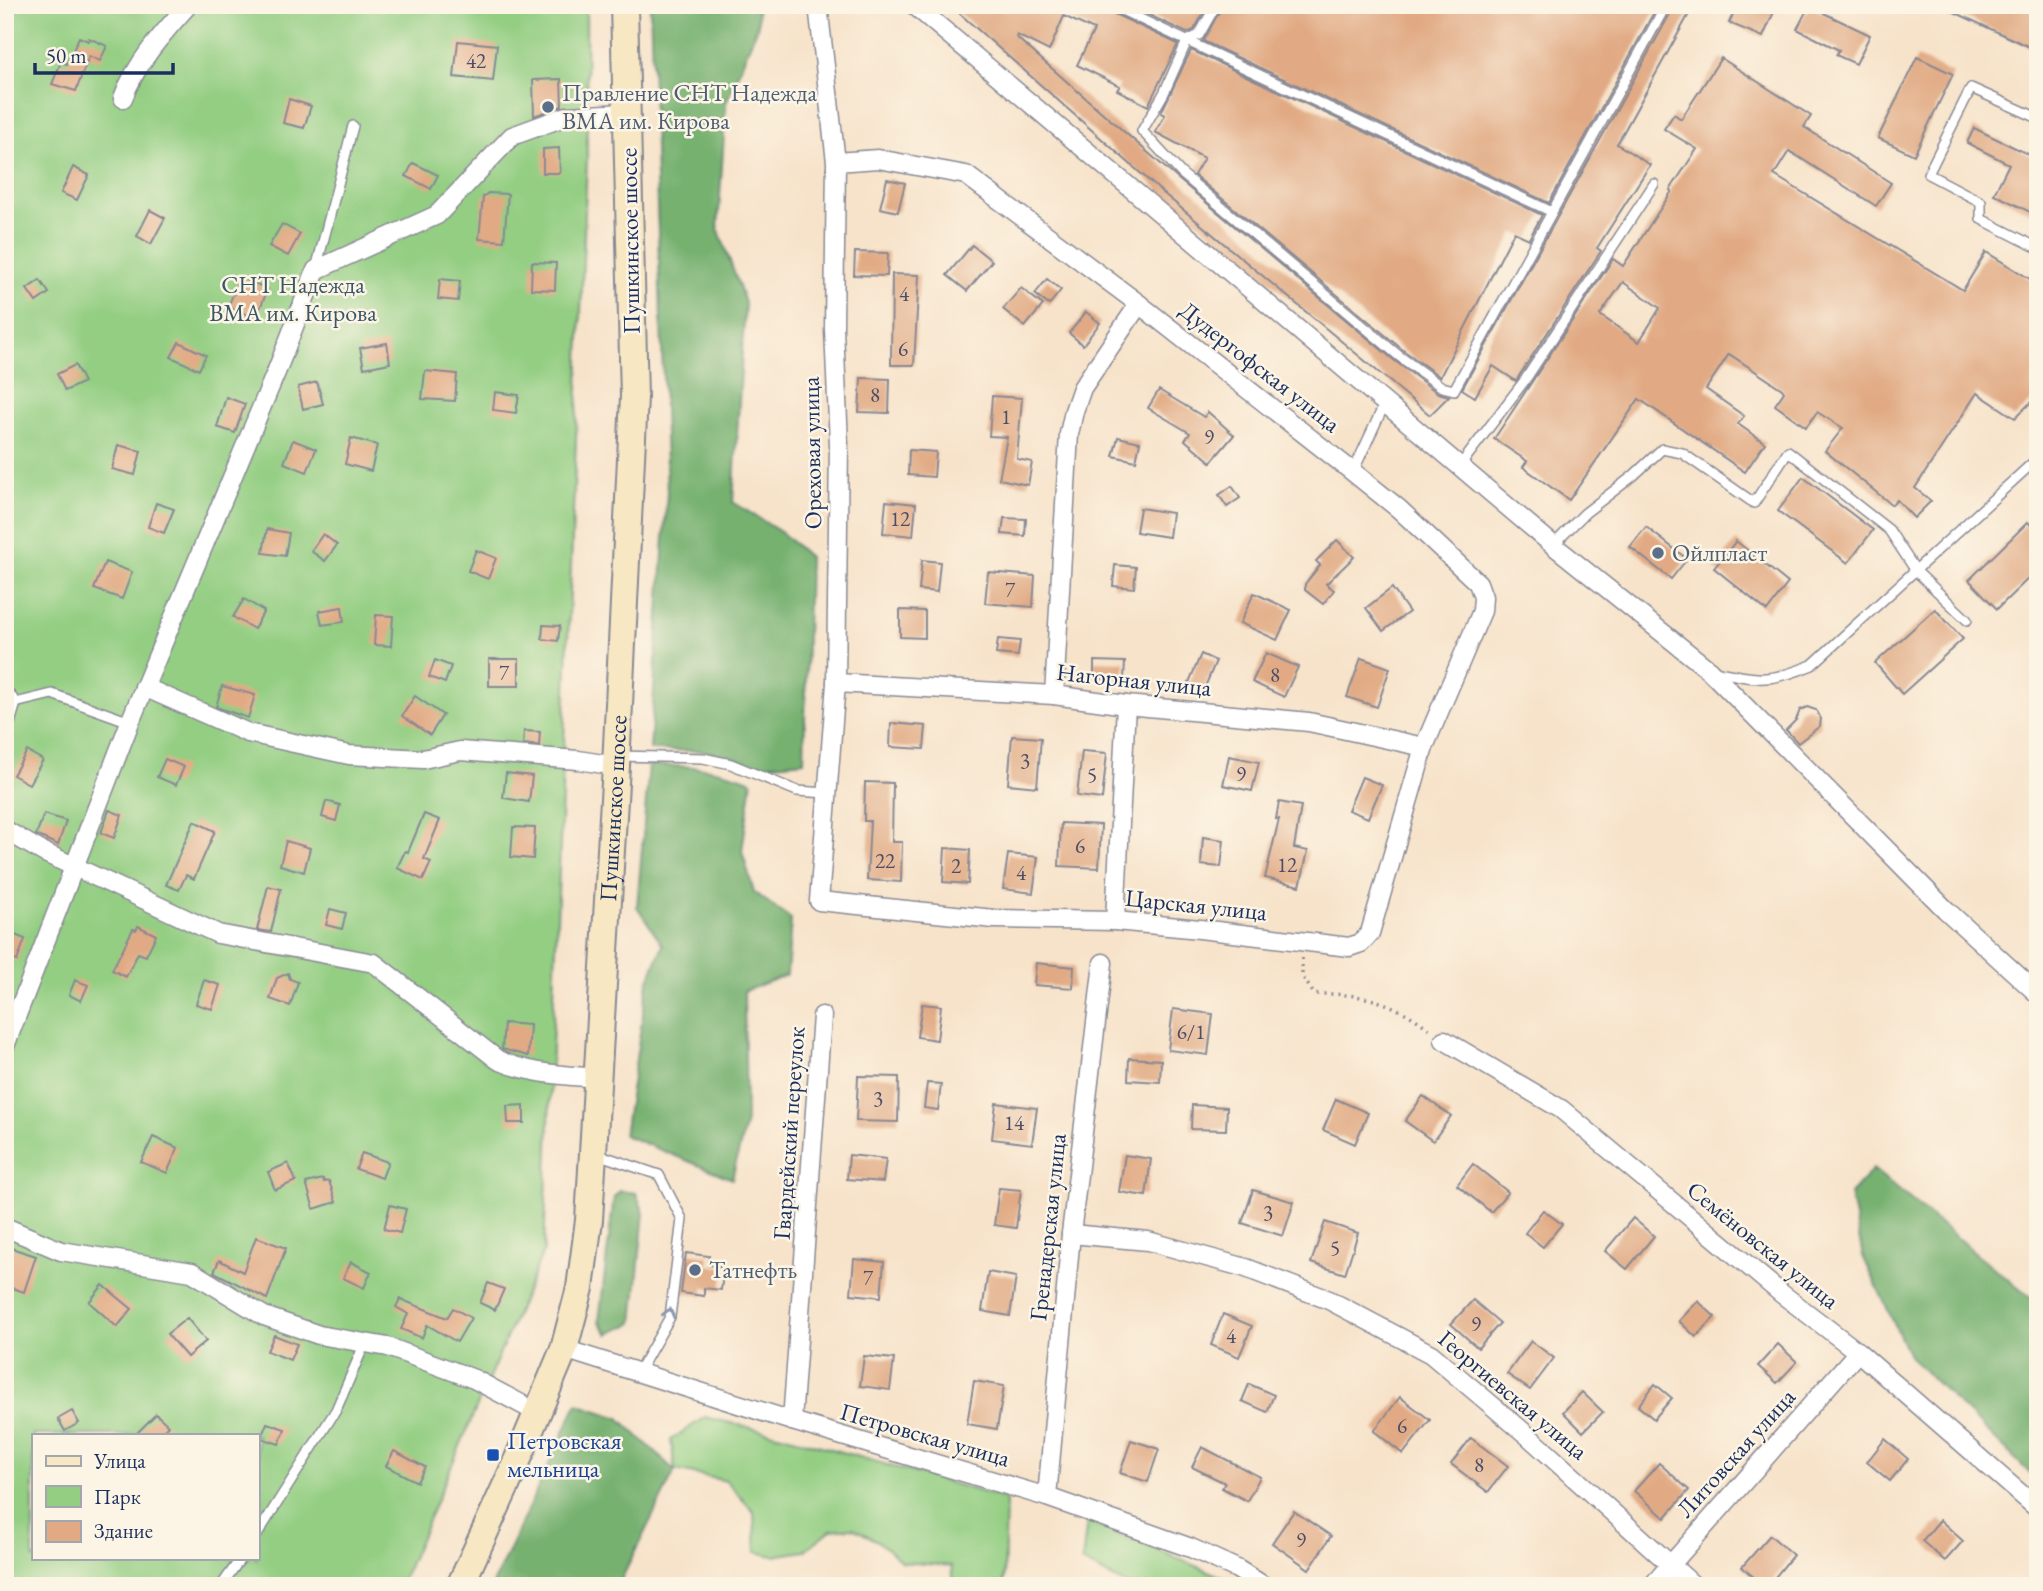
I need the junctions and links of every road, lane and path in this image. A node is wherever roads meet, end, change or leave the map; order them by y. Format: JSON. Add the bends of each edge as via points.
{"nodes":[{"id":1,"x":188,"y":5,"type":"edge"},
{"id":2,"x":818,"y":5,"type":"edge"},
{"id":3,"x":914,"y":5,"type":"edge"},
{"id":4,"x":1111,"y":5,"type":"edge"},
{"id":5,"x":1216,"y":5,"type":"edge"},
{"id":6,"x":1666,"y":5,"type":"edge"},
{"id":7,"x":624,"y":13,"type":"edge"},
{"id":8,"x":1187,"y":41,"type":"junction"},
{"id":9,"x":123,"y":98,"type":"dead end"},
{"id":10,"x":626,"y":113,"type":"junction"},
{"id":11,"x":2038,"y":118,"type":"edge"},
{"id":12,"x":353,"y":126,"type":"dead end"},
{"id":13,"x":836,"y":162,"type":"junction"},
{"id":14,"x":1654,"y":184,"type":"dead end"},
{"id":15,"x":1550,"y":211,"type":"junction"},
{"id":16,"x":2038,"y":248,"type":"edge"},
{"id":17,"x":316,"y":270,"type":"junction"},
{"id":18,"x":1139,"y":304,"type":"junction"},
{"id":19,"x":1385,"y":403,"type":"junction"},
{"id":20,"x":2038,"y":458,"type":"edge"},
{"id":21,"x":1459,"y":467,"type":"junction"},
{"id":22,"x":1353,"y":472,"type":"junction"},
{"id":23,"x":1553,"y":545,"type":"junction"},
{"id":24,"x":1916,"y":571,"type":"junction"},
{"id":25,"x":1967,"y":620,"type":"dead end"},
{"id":26,"x":1709,"y":670,"type":"junction"},
{"id":27,"x":836,"y":683,"type":"junction"},
{"id":28,"x":144,"y":687,"type":"junction"},
{"id":29,"x":1054,"y":695,"type":"junction"},
{"id":30,"x":8,"y":700,"type":"edge"},
{"id":31,"x":1126,"y":705,"type":"junction"},
{"id":32,"x":130,"y":722,"type":"junction"},
{"id":33,"x":5,"y":724,"type":"edge"},
{"id":34,"x":1424,"y":747,"type":"junction"},
{"id":35,"x":616,"y":761,"type":"junction"},
{"id":36,"x":827,"y":793,"type":"junction"},
{"id":37,"x":5,"y":830,"type":"edge"},
{"id":38,"x":73,"y":866,"type":"junction"},
{"id":39,"x":820,"y":901,"type":"joint"},
{"id":40,"x":1115,"y":921,"type":"junction"},
{"id":41,"x":1301,"y":942,"type":"junction"},
{"id":42,"x":1103,"y":963,"type":"dead end"},
{"id":43,"x":2038,"y":993,"type":"edge"},
{"id":44,"x":822,"y":1016,"type":"dead end"},
{"id":45,"x":1444,"y":1040,"type":"joint"},
{"id":46,"x":5,"y":1046,"type":"edge"},
{"id":47,"x":597,"y":1078,"type":"junction"},
{"id":48,"x":593,"y":1152,"type":"junction"},
{"id":49,"x":5,"y":1227,"type":"edge"},
{"id":50,"x":1071,"y":1234,"type":"junction"},
{"id":51,"x":365,"y":1343,"type":"junction"},
{"id":52,"x":564,"y":1349,"type":"junction"},
{"id":53,"x":1857,"y":1352,"type":"junction"},
{"id":54,"x":638,"y":1373,"type":"junction"},
{"id":55,"x":538,"y":1413,"type":"junction"},
{"id":56,"x":792,"y":1422,"type":"junction"},
{"id":57,"x":1047,"y":1497,"type":"junction"},
{"id":58,"x":2038,"y":1509,"type":"edge"},
{"id":59,"x":259,"y":1532,"type":"edge"},
{"id":60,"x":240,"y":1560,"type":"edge"},
{"id":61,"x":1670,"y":1564,"type":"junction"},
{"id":62,"x":221,"y":1586,"type":"edge"},
{"id":63,"x":460,"y":1586,"type":"edge"},
{"id":64,"x":1264,"y":1586,"type":"edge"},
{"id":65,"x":1652,"y":1586,"type":"edge"},
{"id":66,"x":1694,"y":1586,"type":"edge"}],
"edges":[{"from":1,"to":9,"type":"street","via":[[129,80]]},
{"from":2,"to":13,"type":"street","name":"Ореховая улица"},
{"from":3,"to":19,"type":"street"},
{"from":4,"to":8,"type":"lane"},
{"from":5,"to":8,"type":"lane","via":[[1199,35]]},
{"from":6,"to":15,"type":"lane"},
{"from":7,"to":10,"type":"main road","name":"Пушкинское шоссе"},
{"from":8,"to":15,"type":"lane"},
{"from":8,"to":15,"type":"lane","via":[[1142,131],[1181,173],[1388,348],[1442,387],[1454,390]]},
{"from":10,"to":17,"type":"street","via":[[567,116],[512,136],[437,215]]},
{"from":10,"to":35,"type":"main road","name":"Пушкинское шоссе","via":[[634,397]]},
{"from":11,"to":16,"type":"lane","via":[[1971,88],[1928,174],[1981,202],[1981,219]]},
{"from":12,"to":17,"type":"lane"},
{"from":13,"to":18,"type":"street","name":"Дудергофская улица","via":[[878,159],[966,175]]},
{"from":13,"to":27,"type":"street","name":"Ореховая улица"},
{"from":14,"to":21,"type":"lane","via":[[1525,380]]},
{"from":17,"to":28,"type":"street"},
{"from":18,"to":22,"type":"street","name":"Дудергофская улица"},
{"from":18,"to":29,"type":"street","via":[[1082,388],[1074,411]]},
{"from":19,"to":21,"type":"street"},
{"from":19,"to":22,"type":"lane"},
{"from":20,"to":24,"type":"lane"},
{"from":21,"to":23,"type":"street"},
{"from":22,"to":34,"type":"street","name":"Дудергофская улица","via":[[1478,583],[1483,597],[1482,611]]},
{"from":23,"to":24,"type":"lane","via":[[1662,449],[1682,453],[1754,503],[1788,451],[1889,530]]},
{"from":23,"to":26,"type":"street"},
{"from":24,"to":25,"type":"lane"},
{"from":24,"to":26,"type":"lane","via":[[1812,665],[1783,677],[1753,679]]},
{"from":26,"to":43,"type":"street","via":[[1946,910]]},
{"from":27,"to":29,"type":"street","name":"Нагорная улица"},
{"from":27,"to":36,"type":"street","name":"Ореховая улица"},
{"from":28,"to":32,"type":"street"},
{"from":28,"to":35,"type":"street","via":[[248,733],[349,755],[423,759],[460,751]]},
{"from":29,"to":31,"type":"street","name":"Нагорная улица"},
{"from":30,"to":32,"type":"lane","via":[[52,694]]},
{"from":30,"to":33,"type":"street"},
{"from":31,"to":34,"type":"street","name":"Нагорная улица","via":[[1309,722]]},
{"from":31,"to":40,"type":"street"},
{"from":32,"to":38,"type":"street"},
{"from":34,"to":41,"type":"street","name":"Царская улица","via":[[1370,933],[1349,947]]},
{"from":35,"to":36,"type":"lane","via":[[703,758],[731,764],[797,791]]},
{"from":35,"to":47,"type":"main road","name":"Пушкинское шоссе"},
{"from":36,"to":39,"type":"street","name":"Ореховая улица"},
{"from":37,"to":38,"type":"street"},
{"from":38,"to":46,"type":"street"},
{"from":38,"to":47,"type":"street","via":[[218,934],[374,963],[498,1060],[545,1073]]},
{"from":39,"to":40,"type":"street","name":"Царская улица","via":[[994,919]]},
{"from":40,"to":41,"type":"street","name":"Царская улица"},
{"from":41,"to":45,"type":"path","via":[[1302,976],[1314,994],[1366,996],[1415,1018]]},
{"from":42,"to":50,"type":"street","name":"Гренадерская улица"},
{"from":44,"to":56,"type":"street","name":"Гвардейский переулок"},
{"from":45,"to":53,"type":"street","name":"Семёновская улица","via":[[1561,1109]]},
{"from":47,"to":48,"type":"main road","name":"Пушкинское шоссе"},
{"from":48,"to":52,"type":"main road","name":"Пушкинское шоссе","via":[[580,1288]]},
{"from":54,"to":48,"type":"lane","one_way":true,"via":[[670,1317],[682,1219],[659,1175]]},
{"from":49,"to":51,"type":"street","via":[[61,1251],[192,1272],[264,1316],[318,1335]]},
{"from":50,"to":57,"type":"street","name":"Гренадерская улица"},
{"from":50,"to":61,"type":"street","name":"Георгиевская улица","via":[[1147,1241],[1246,1268],[1329,1300],[1431,1354]]},
{"from":51,"to":55,"type":"street","via":[[474,1379]]},
{"from":51,"to":59,"type":"lane","via":[[336,1410]]},
{"from":52,"to":54,"type":"street","name":"Петровская улица"},
{"from":52,"to":55,"type":"main road","name":"Пушкинское шоссе"},
{"from":53,"to":58,"type":"street","name":"Семёновская улица"},
{"from":53,"to":61,"type":"street","name":"Литовская улица"},
{"from":54,"to":56,"type":"street","name":"Петровская улица"},
{"from":55,"to":63,"type":"main road","name":"Пушкинское шоссе"},
{"from":56,"to":57,"type":"street","name":"Петровская улица"},
{"from":57,"to":64,"type":"street","name":"Петровская улица","via":[[1192,1548]]},
{"from":60,"to":62,"type":"lane"},
{"from":61,"to":65,"type":"street","name":"Литовская улица"},
{"from":61,"to":66,"type":"street","name":"Георгиевская улица"}]}
